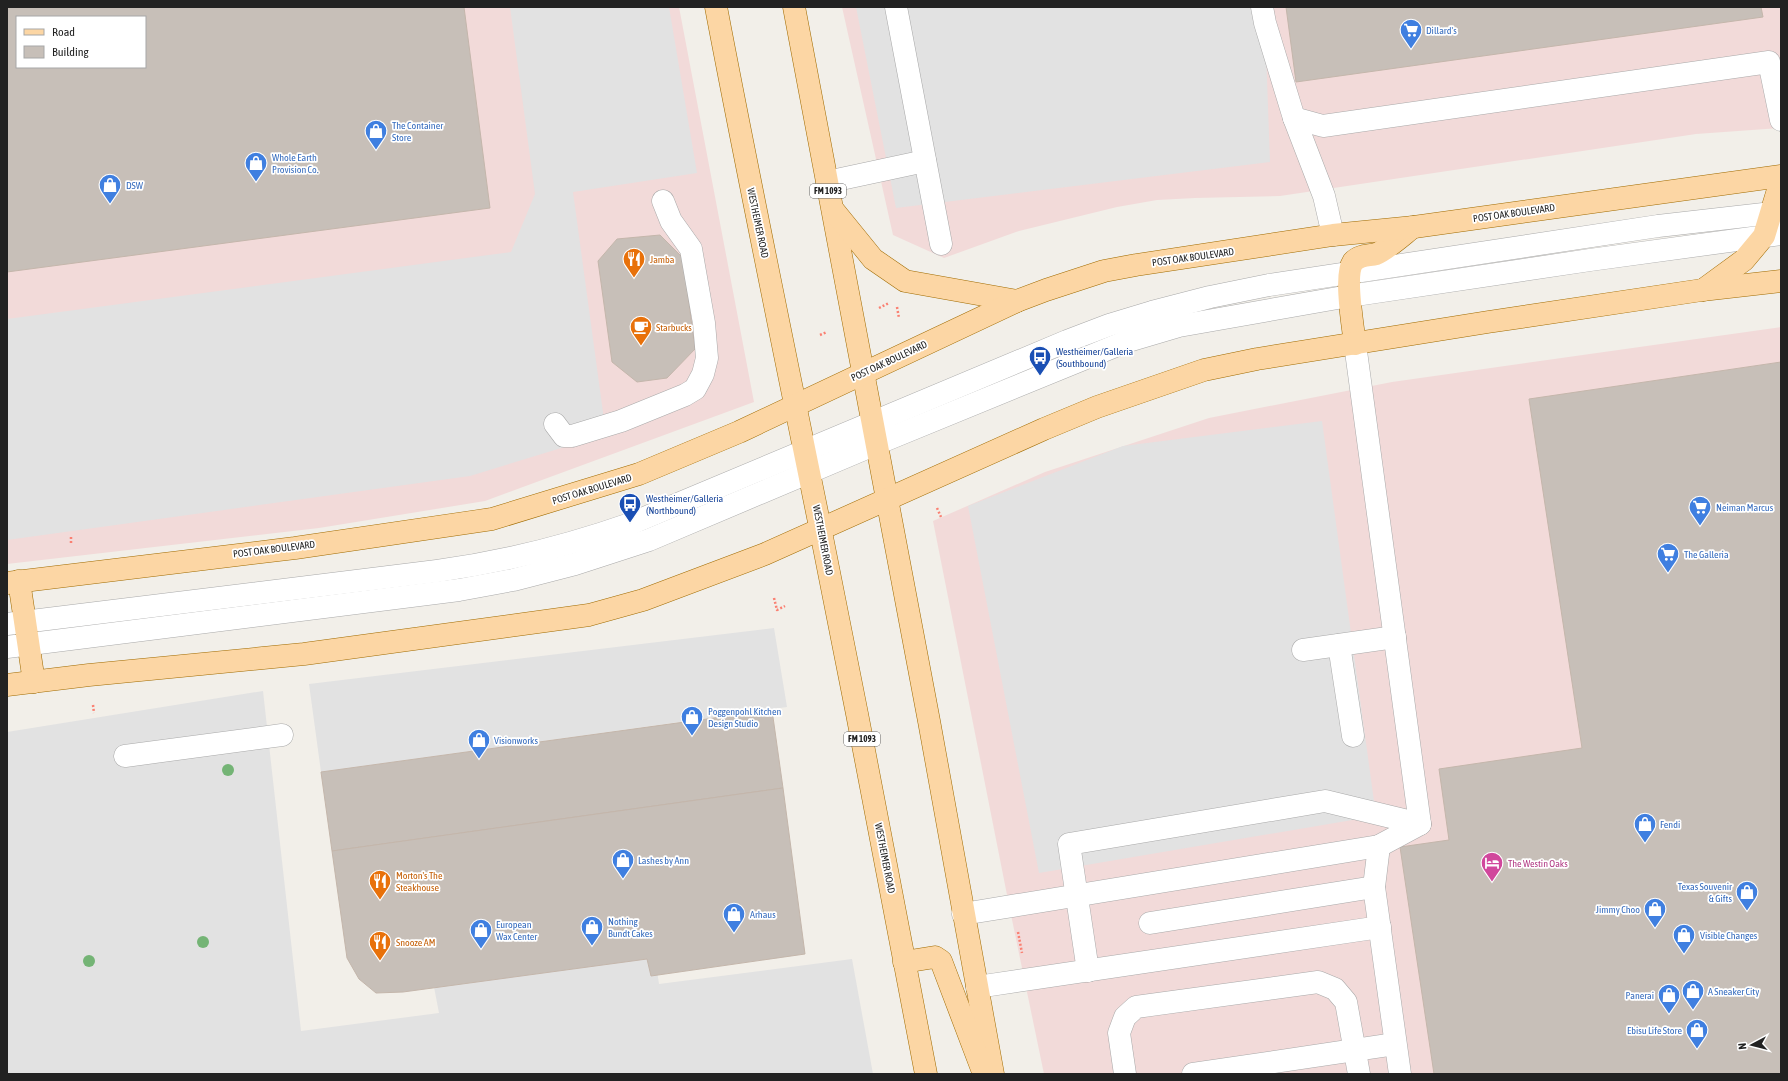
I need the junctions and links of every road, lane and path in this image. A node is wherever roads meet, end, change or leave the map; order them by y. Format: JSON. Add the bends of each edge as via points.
{"nodes":[{"id":1,"x":716,"y":7,"type":"edge"},
{"id":2,"x":794,"y":7,"type":"edge"},
{"id":3,"x":896,"y":7,"type":"edge"},
{"id":4,"x":1262,"y":7,"type":"edge"},
{"id":5,"x":1775,"y":58,"type":"edge"},
{"id":6,"x":1294,"y":118,"type":"junction"},
{"id":7,"x":1781,"y":120,"type":"edge"},
{"id":8,"x":925,"y":161,"type":"junction"},
{"id":9,"x":1781,"y":176,"type":"edge"},
{"id":10,"x":1781,"y":180,"type":"edge"},
{"id":11,"x":827,"y":182,"type":"junction"},
{"id":12,"x":663,"y":201,"type":"dead end"},
{"id":13,"x":832,"y":209,"type":"junction"},
{"id":14,"x":1776,"y":212,"type":"edge"},
{"id":15,"x":1414,"y":227,"type":"junction"},
{"id":16,"x":1333,"y":235,"type":"junction"},
{"id":17,"x":1773,"y":235,"type":"edge"},
{"id":18,"x":941,"y":244,"type":"dead end"},
{"id":19,"x":1350,"y":273,"type":"junction"},
{"id":20,"x":1781,"y":282,"type":"edge"},
{"id":21,"x":1702,"y":290,"type":"junction"},
{"id":22,"x":1349,"y":296,"type":"junction"},
{"id":23,"x":1017,"y":301,"type":"junction"},
{"id":24,"x":830,"y":331,"type":"dead end"},
{"id":25,"x":820,"y":335,"type":"dead end"},
{"id":26,"x":1355,"y":344,"type":"junction"},
{"id":27,"x":863,"y":374,"type":"junction"},
{"id":28,"x":795,"y":404,"type":"junction"},
{"id":29,"x":872,"y":422,"type":"junction"},
{"id":30,"x":555,"y":424,"type":"dead end"},
{"id":31,"x":876,"y":444,"type":"junction"},
{"id":32,"x":805,"y":450,"type":"junction"},
{"id":33,"x":809,"y":473,"type":"junction"},
{"id":34,"x":887,"y":501,"type":"junction"},
{"id":35,"x":936,"y":506,"type":"dead end"},
{"id":36,"x":941,"y":516,"type":"dead end"},
{"id":37,"x":821,"y":529,"type":"junction"},
{"id":38,"x":71,"y":537,"type":"dead end"},
{"id":39,"x":71,"y":543,"type":"dead end"},
{"id":40,"x":13,"y":582,"type":"edge"},
{"id":41,"x":774,"y":598,"type":"dead end"},
{"id":42,"x":785,"y":606,"type":"dead end"},
{"id":43,"x":16,"y":623,"type":"edge"},
{"id":44,"x":1395,"y":637,"type":"junction"},
{"id":45,"x":28,"y":645,"type":"junction"},
{"id":46,"x":1339,"y":645,"type":"junction"},
{"id":47,"x":7,"y":648,"type":"edge"},
{"id":48,"x":1303,"y":650,"type":"dead end"},
{"id":49,"x":34,"y":682,"type":"junction"},
{"id":50,"x":7,"y":685,"type":"edge"},
{"id":51,"x":93,"y":705,"type":"dead end"},
{"id":52,"x":94,"y":713,"type":"dead end"},
{"id":53,"x":282,"y":735,"type":"dead end"},
{"id":54,"x":1353,"y":736,"type":"dead end"},
{"id":55,"x":125,"y":756,"type":"dead end"},
{"id":56,"x":1420,"y":824,"type":"junction"},
{"id":57,"x":1379,"y":846,"type":"junction"},
{"id":58,"x":1374,"y":887,"type":"junction"},
{"id":59,"x":1077,"y":896,"type":"junction"},
{"id":60,"x":963,"y":914,"type":"junction"},
{"id":61,"x":1150,"y":923,"type":"dead end"},
{"id":62,"x":1380,"y":927,"type":"junction"},
{"id":63,"x":1017,"y":930,"type":"dead end"},
{"id":64,"x":1023,"y":957,"type":"dead end"},
{"id":65,"x":904,"y":962,"type":"junction"},
{"id":66,"x":1088,"y":971,"type":"junction"},
{"id":67,"x":977,"y":987,"type":"junction"},
{"id":68,"x":1395,"y":1044,"type":"junction"},
{"id":69,"x":1355,"y":1050,"type":"junction"},
{"id":70,"x":926,"y":1074,"type":"edge"},
{"id":71,"x":984,"y":1074,"type":"edge"},
{"id":72,"x":993,"y":1074,"type":"edge"},
{"id":73,"x":1125,"y":1074,"type":"edge"},
{"id":74,"x":1193,"y":1074,"type":"edge"},
{"id":75,"x":1359,"y":1074,"type":"edge"},
{"id":76,"x":1400,"y":1074,"type":"edge"}],
"edges":[{"from":1,"to":28,"type":"main road","name":"WESTHEIMER ROAD","number":"FM 1093"},
{"from":2,"to":11,"type":"main road","number":"FM 1093"},
{"from":3,"to":8,"type":"lane"},
{"from":4,"to":6,"type":"lane"},
{"from":5,"to":6,"type":"lane","via":[[1323,126]]},
{"from":5,"to":7,"type":"lane"},
{"from":6,"to":16,"type":"lane","via":[[1324,196]]},
{"from":8,"to":11,"type":"lane"},
{"from":8,"to":18,"type":"lane"},
{"from":9,"to":15,"type":"main road","name":"POST OAK BOULEVARD"},
{"from":10,"to":14,"type":"main road"},
{"from":11,"to":13,"type":"main road","number":"FM 1093"},
{"from":12,"to":30,"type":"lane","via":[[672,221],[691,249],[706,344],[707,358],[703,374],[695,389],[621,421],[572,436],[564,436]]},
{"from":13,"to":23,"type":"main road","via":[[873,259],[905,281]]},
{"from":13,"to":27,"type":"main road","number":"FM 1093"},
{"from":14,"to":17,"type":"main road"},
{"from":14,"to":19,"type":"lane","via":[[1658,226]]},
{"from":15,"to":16,"type":"main road","name":"POST OAK BOULEVARD"},
{"from":15,"to":19,"type":"main road","via":[[1377,254],[1357,259],[1353,262]]},
{"from":16,"to":23,"type":"main road","name":"POST OAK BOULEVARD","via":[[1104,271]]},
{"from":17,"to":21,"type":"main road","via":[[1744,260]]},
{"from":17,"to":22,"type":"lane"},
{"from":19,"to":22,"type":"main road"},
{"from":19,"to":29,"type":"lane","via":[[1269,285],[1152,312],[1067,341]]},
{"from":20,"to":21,"type":"main road"},
{"from":21,"to":26,"type":"main road"},
{"from":22,"to":26,"type":"main road"},
{"from":22,"to":31,"type":"lane","via":[[1222,317],[1179,326],[1125,342]]},
{"from":23,"to":27,"type":"main road","name":"POST OAK BOULEVARD"},
{"from":24,"to":25,"type":"path"},
{"from":26,"to":34,"type":"main road","via":[[1250,360],[1204,370],[1150,388],[1044,429]]},
{"from":26,"to":44,"type":"lane"},
{"from":27,"to":28,"type":"main road","name":"POST OAK BOULEVARD"},
{"from":27,"to":29,"type":"main road","number":"FM 1093"},
{"from":28,"to":32,"type":"main road","name":"WESTHEIMER ROAD","number":"FM 1093"},
{"from":28,"to":40,"type":"main road","name":"POST OAK BOULEVARD","via":[[738,432],[639,474],[492,519],[295,548]]},
{"from":29,"to":31,"type":"main road","number":"FM 1093"},
{"from":29,"to":32,"type":"lane"},
{"from":31,"to":33,"type":"lane"},
{"from":31,"to":34,"type":"main road","number":"FM 1093"},
{"from":32,"to":33,"type":"main road","name":"WESTHEIMER ROAD","number":"FM 1093"},
{"from":32,"to":43,"type":"lane","via":[[630,524],[581,541],[527,555],[437,571]]},
{"from":33,"to":37,"type":"main road","name":"WESTHEIMER ROAD","number":"FM 1093"},
{"from":33,"to":45,"type":"lane","via":[[649,540],[575,564],[513,580],[459,590]]},
{"from":34,"to":37,"type":"main road"},
{"from":34,"to":60,"type":"main road","number":"FM 1093"},
{"from":35,"to":36,"type":"path"},
{"from":37,"to":49,"type":"main road","via":[[765,554],[643,600],[589,615],[304,654]]},
{"from":37,"to":65,"type":"main road","name":"WESTHEIMER ROAD","number":"FM 1093"},
{"from":38,"to":39,"type":"path"},
{"from":40,"to":43,"type":"main road"},
{"from":41,"to":42,"type":"path","via":[[777,610]]},
{"from":43,"to":45,"type":"main road"},
{"from":44,"to":46,"type":"lane"},
{"from":44,"to":56,"type":"lane"},
{"from":45,"to":47,"type":"lane"},
{"from":45,"to":49,"type":"main road"},
{"from":46,"to":48,"type":"lane"},
{"from":46,"to":54,"type":"lane"},
{"from":49,"to":50,"type":"main road"},
{"from":51,"to":52,"type":"path"},
{"from":53,"to":55,"type":"lane"},
{"from":56,"to":57,"type":"lane"},
{"from":56,"to":59,"type":"lane","via":[[1325,801],[1069,844]]},
{"from":57,"to":58,"type":"lane"},
{"from":57,"to":59,"type":"lane"},
{"from":58,"to":61,"type":"lane"},
{"from":58,"to":62,"type":"lane"},
{"from":59,"to":60,"type":"lane"},
{"from":59,"to":66,"type":"lane"},
{"from":60,"to":67,"type":"main road","number":"FM 1093"},
{"from":62,"to":66,"type":"lane"},
{"from":62,"to":68,"type":"lane"},
{"from":63,"to":64,"type":"path"},
{"from":65,"to":70,"type":"main road","name":"WESTHEIMER ROAD","number":"FM 1093"},
{"from":65,"to":71,"type":"main road","via":[[935,957],[941,961]]},
{"from":66,"to":67,"type":"lane"},
{"from":67,"to":72,"type":"main road","number":"FM 1093"},
{"from":68,"to":69,"type":"lane"},
{"from":68,"to":76,"type":"lane"},
{"from":69,"to":73,"type":"lane","via":[[1346,1002],[1335,989],[1318,982],[1136,1007],[1125,1017],[1120,1033]]},
{"from":69,"to":74,"type":"lane"},
{"from":69,"to":75,"type":"lane"}]}
